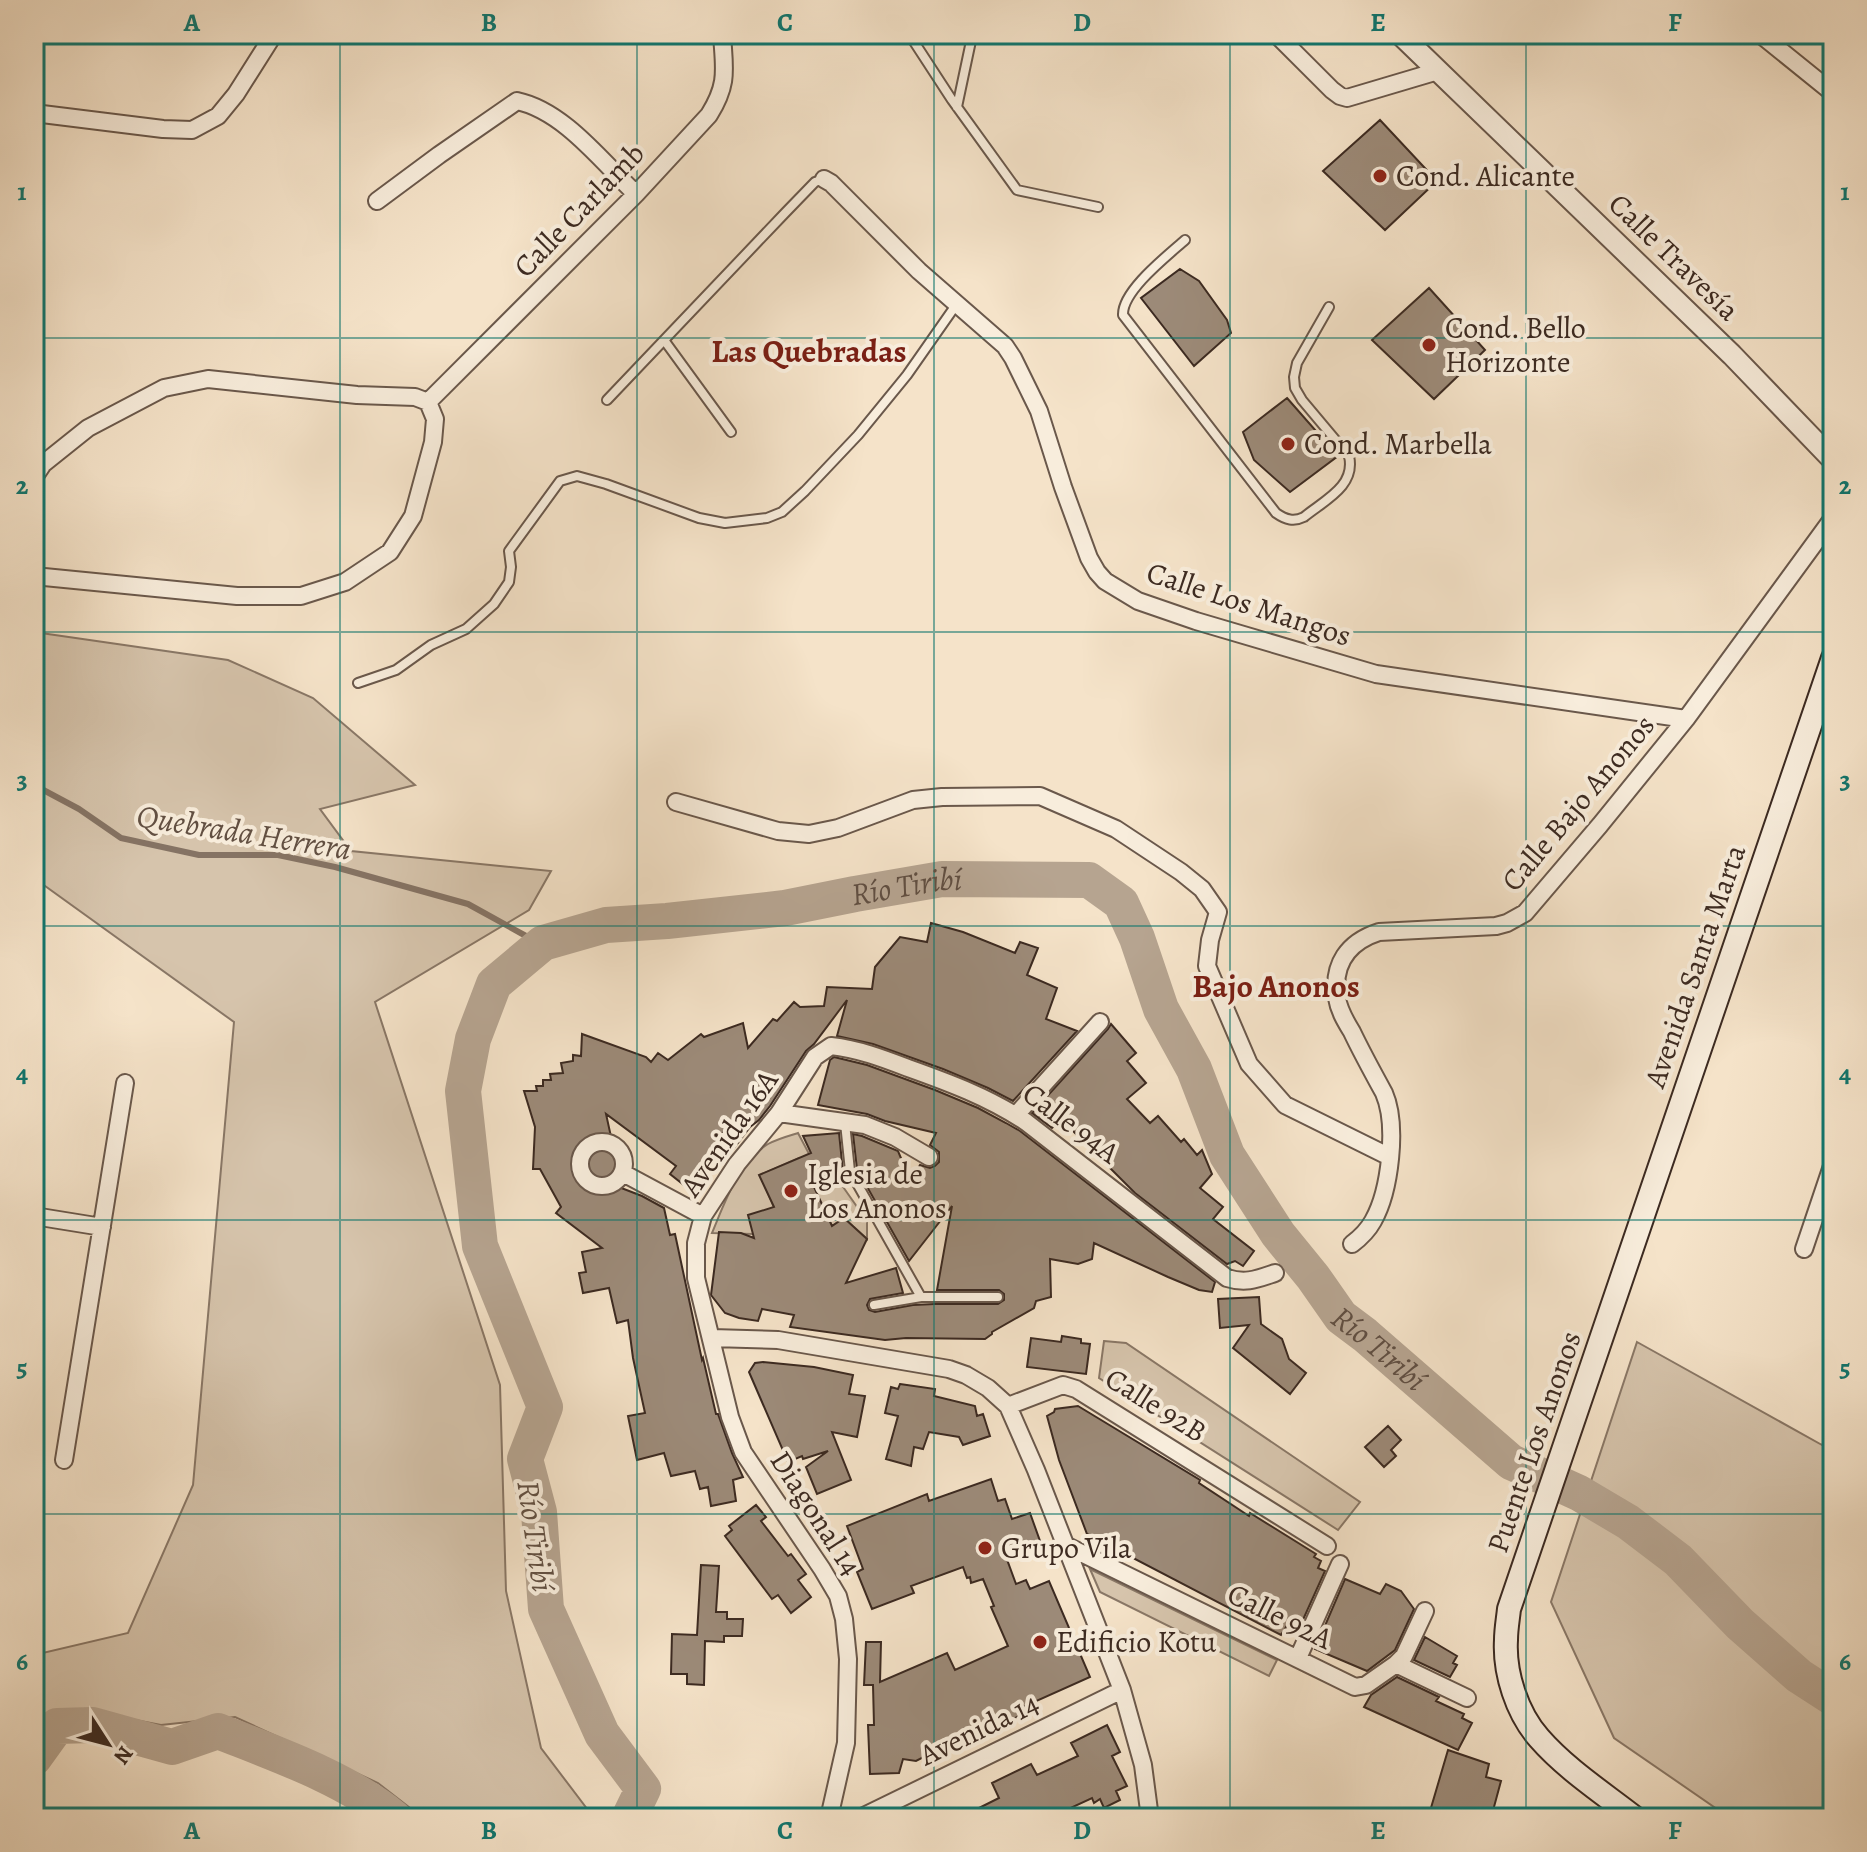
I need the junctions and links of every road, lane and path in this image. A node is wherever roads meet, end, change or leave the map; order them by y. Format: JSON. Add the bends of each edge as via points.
{"nodes":[{"id":1,"x":274,"y":34,"type":"edge"},
{"id":2,"x":722,"y":34,"type":"edge"},
{"id":3,"x":909,"y":34,"type":"edge"},
{"id":4,"x":945,"y":34,"type":"edge"},
{"id":5,"x":1276,"y":34,"type":"edge"},
{"id":6,"x":1400,"y":34,"type":"edge"},
{"id":7,"x":1760,"y":34,"type":"edge"},
{"id":8,"x":1438,"y":71,"type":"junction"},
{"id":9,"x":1833,"y":93,"type":"edge"},
{"id":10,"x":957,"y":107,"type":"junction"},
{"id":11,"x":34,"y":113,"type":"edge"},
{"id":12,"x":824,"y":179,"type":"joint"},
{"id":13,"x":636,"y":194,"type":"junction"},
{"id":14,"x":377,"y":201,"type":"dead end"},
{"id":15,"x":1098,"y":207,"type":"dead end"},
{"id":16,"x":1185,"y":240,"type":"dead end"},
{"id":17,"x":956,"y":305,"type":"junction"},
{"id":18,"x":1329,"y":307,"type":"dead end"},
{"id":19,"x":664,"y":340,"type":"junction"},
{"id":20,"x":607,"y":400,"type":"dead end"},
{"id":21,"x":428,"y":402,"type":"junction"},
{"id":22,"x":731,"y":432,"type":"dead end"},
{"id":23,"x":1833,"y":460,"type":"edge"},
{"id":24,"x":34,"y":482,"type":"edge"},
{"id":25,"x":1833,"y":518,"type":"edge"},
{"id":26,"x":34,"y":576,"type":"edge"},
{"id":27,"x":1833,"y":658,"type":"edge"},
{"id":28,"x":358,"y":683,"type":"dead end"},
{"id":29,"x":1686,"y":719,"type":"junction"},
{"id":30,"x":676,"y":802,"type":"dead end"},
{"id":31,"x":1100,"y":1022,"type":"dead end"},
{"id":32,"x":815,"y":1057,"type":"joint"},
{"id":33,"x":125,"y":1083,"type":"dead end"},
{"id":34,"x":779,"y":1113,"type":"junction"},
{"id":35,"x":1016,"y":1115,"type":"junction"},
{"id":36,"x":845,"y":1123,"type":"junction"},
{"id":37,"x":929,"y":1157,"type":"dead end"},
{"id":38,"x":1390,"y":1157,"type":"junction"},
{"id":39,"x":1833,"y":1163,"type":"edge"},
{"id":40,"x":623,"y":1173,"type":"dead end"},
{"id":41,"x":34,"y":1216,"type":"edge"},
{"id":42,"x":703,"y":1216,"type":"junction"},
{"id":43,"x":102,"y":1227,"type":"junction"},
{"id":44,"x":1352,"y":1244,"type":"dead end"},
{"id":45,"x":1804,"y":1249,"type":"dead end"},
{"id":46,"x":1275,"y":1273,"type":"dead end"},
{"id":47,"x":1615,"y":1294,"type":"joint"},
{"id":48,"x":921,"y":1297,"type":"junction"},
{"id":49,"x":998,"y":1297,"type":"dead end"},
{"id":50,"x":874,"y":1305,"type":"dead end"},
{"id":51,"x":712,"y":1338,"type":"junction"},
{"id":52,"x":1008,"y":1406,"type":"junction"},
{"id":53,"x":64,"y":1460,"type":"dead end"},
{"id":54,"x":1065,"y":1545,"type":"junction"},
{"id":55,"x":1327,"y":1546,"type":"dead end"},
{"id":56,"x":1340,"y":1564,"type":"dead end"},
{"id":57,"x":1425,"y":1611,"type":"dead end"},
{"id":58,"x":1298,"y":1658,"type":"junction"},
{"id":59,"x":1396,"y":1664,"type":"junction"},
{"id":60,"x":1122,"y":1690,"type":"junction"},
{"id":61,"x":1467,"y":1698,"type":"dead end"},
{"id":62,"x":829,"y":1818,"type":"edge"},
{"id":63,"x":860,"y":1818,"type":"edge"},
{"id":64,"x":1150,"y":1818,"type":"edge"},
{"id":65,"x":1635,"y":1818,"type":"edge"}],
"edges":[{"from":1,"to":11,"type":"street","via":[[218,116],[192,130]]},
{"from":2,"to":13,"type":"street","name":"Calle Carlamb","via":[[724,83],[718,101]]},
{"from":3,"to":10,"type":"lane"},
{"from":4,"to":10,"type":"lane","via":[[971,41]]},
{"from":5,"to":8,"type":"street","via":[[1332,90],[1347,98]]},
{"from":6,"to":8,"type":"street","name":"Calle Travesía"},
{"from":7,"to":9,"type":"street"},
{"from":8,"to":23,"type":"street","name":"Calle Travesía"},
{"from":10,"to":15,"type":"lane","via":[[1017,190]]},
{"from":12,"to":17,"type":"street","name":"Calle Los Mangos"},
{"from":12,"to":19,"type":"lane","via":[[815,182]]},
{"from":13,"to":14,"type":"street","via":[[572,131],[533,105],[517,101]]},
{"from":13,"to":21,"type":"street","name":"Calle Carlamb"},
{"from":16,"to":18,"type":"lane","via":[[1132,291],[1123,315],[1285,519],[1297,520],[1329,497],[1348,479],[1351,467],[1349,456],[1295,388],[1297,363]]},
{"from":17,"to":28,"type":"lane","via":[[858,435],[782,512],[725,523],[577,476],[560,481],[509,551],[509,582],[494,604],[466,629],[396,670]]},
{"from":17,"to":29,"type":"street","name":"Calle Los Mangos","via":[[1013,358],[1039,411],[1089,558],[1105,581],[1138,601],[1376,674]]},
{"from":19,"to":20,"type":"lane"},
{"from":19,"to":22,"type":"lane"},
{"from":21,"to":24,"type":"street","via":[[208,379],[164,388],[88,428],[43,464]]},
{"from":21,"to":26,"type":"street","via":[[435,419],[433,442],[413,516],[390,552],[345,582],[301,596],[237,596]]},
{"from":25,"to":29,"type":"street","name":"Calle Bajo Anonos"},
{"from":27,"to":47,"type":"main road","name":"Avenida Santa Marta"},
{"from":29,"to":38,"type":"street","name":"Calle Bajo Anonos","via":[[1525,913],[1496,926],[1379,932],[1345,954],[1337,998],[1389,1105]]},
{"from":30,"to":38,"type":"street","via":[[778,831],[809,834],[913,800],[1040,796],[1116,829],[1202,889],[1218,912],[1207,966],[1249,1064],[1285,1105]]},
{"from":31,"to":35,"type":"street"},
{"from":32,"to":34,"type":"street","name":"Avenida 16A"},
{"from":32,"to":35,"type":"street","name":"Calle 94A","via":[[831,1046],[853,1048],[957,1085]]},
{"from":33,"to":43,"type":"street"},
{"from":34,"to":36,"type":"street"},
{"from":34,"to":42,"type":"street","name":"Avenida 16A"},
{"from":35,"to":46,"type":"street","name":"Calle 94A","via":[[1227,1278],[1251,1282]]},
{"from":36,"to":37,"type":"street","via":[[895,1137]]},
{"from":36,"to":48,"type":"lane","via":[[850,1171]]},
{"from":38,"to":44,"type":"street","name":"Calle Bajo Anonos","via":[[1374,1221]]},
{"from":39,"to":45,"type":"street"},
{"from":40,"to":42,"type":"street"},
{"from":41,"to":43,"type":"street"},
{"from":42,"to":51,"type":"street","name":"Avenida 16A","via":[[696,1278]]},
{"from":43,"to":53,"type":"street"},
{"from":47,"to":65,"type":"main road","name":"Puente Los Anonos","via":[[1509,1609],[1505,1641],[1519,1706],[1538,1737]]},
{"from":48,"to":49,"type":"lane"},
{"from":48,"to":50,"type":"lane"},
{"from":51,"to":52,"type":"street","via":[[778,1340],[949,1369],[988,1388]]},
{"from":51,"to":62,"type":"street","name":"Diagonal 14","via":[[743,1452],[822,1569],[844,1619],[846,1743]]},
{"from":52,"to":54,"type":"street"},
{"from":52,"to":55,"type":"street","name":"Calle 92B","via":[[1063,1385],[1076,1389]]},
{"from":54,"to":58,"type":"street","name":"Calle 92A"},
{"from":54,"to":60,"type":"street"},
{"from":56,"to":58,"type":"street"},
{"from":57,"to":59,"type":"street"},
{"from":58,"to":59,"type":"street","name":"Calle 92A","via":[[1355,1687]]},
{"from":59,"to":61,"type":"street"},
{"from":60,"to":63,"type":"street","name":"Avenida 14"},
{"from":60,"to":64,"type":"street","via":[[1143,1765]]}]}
